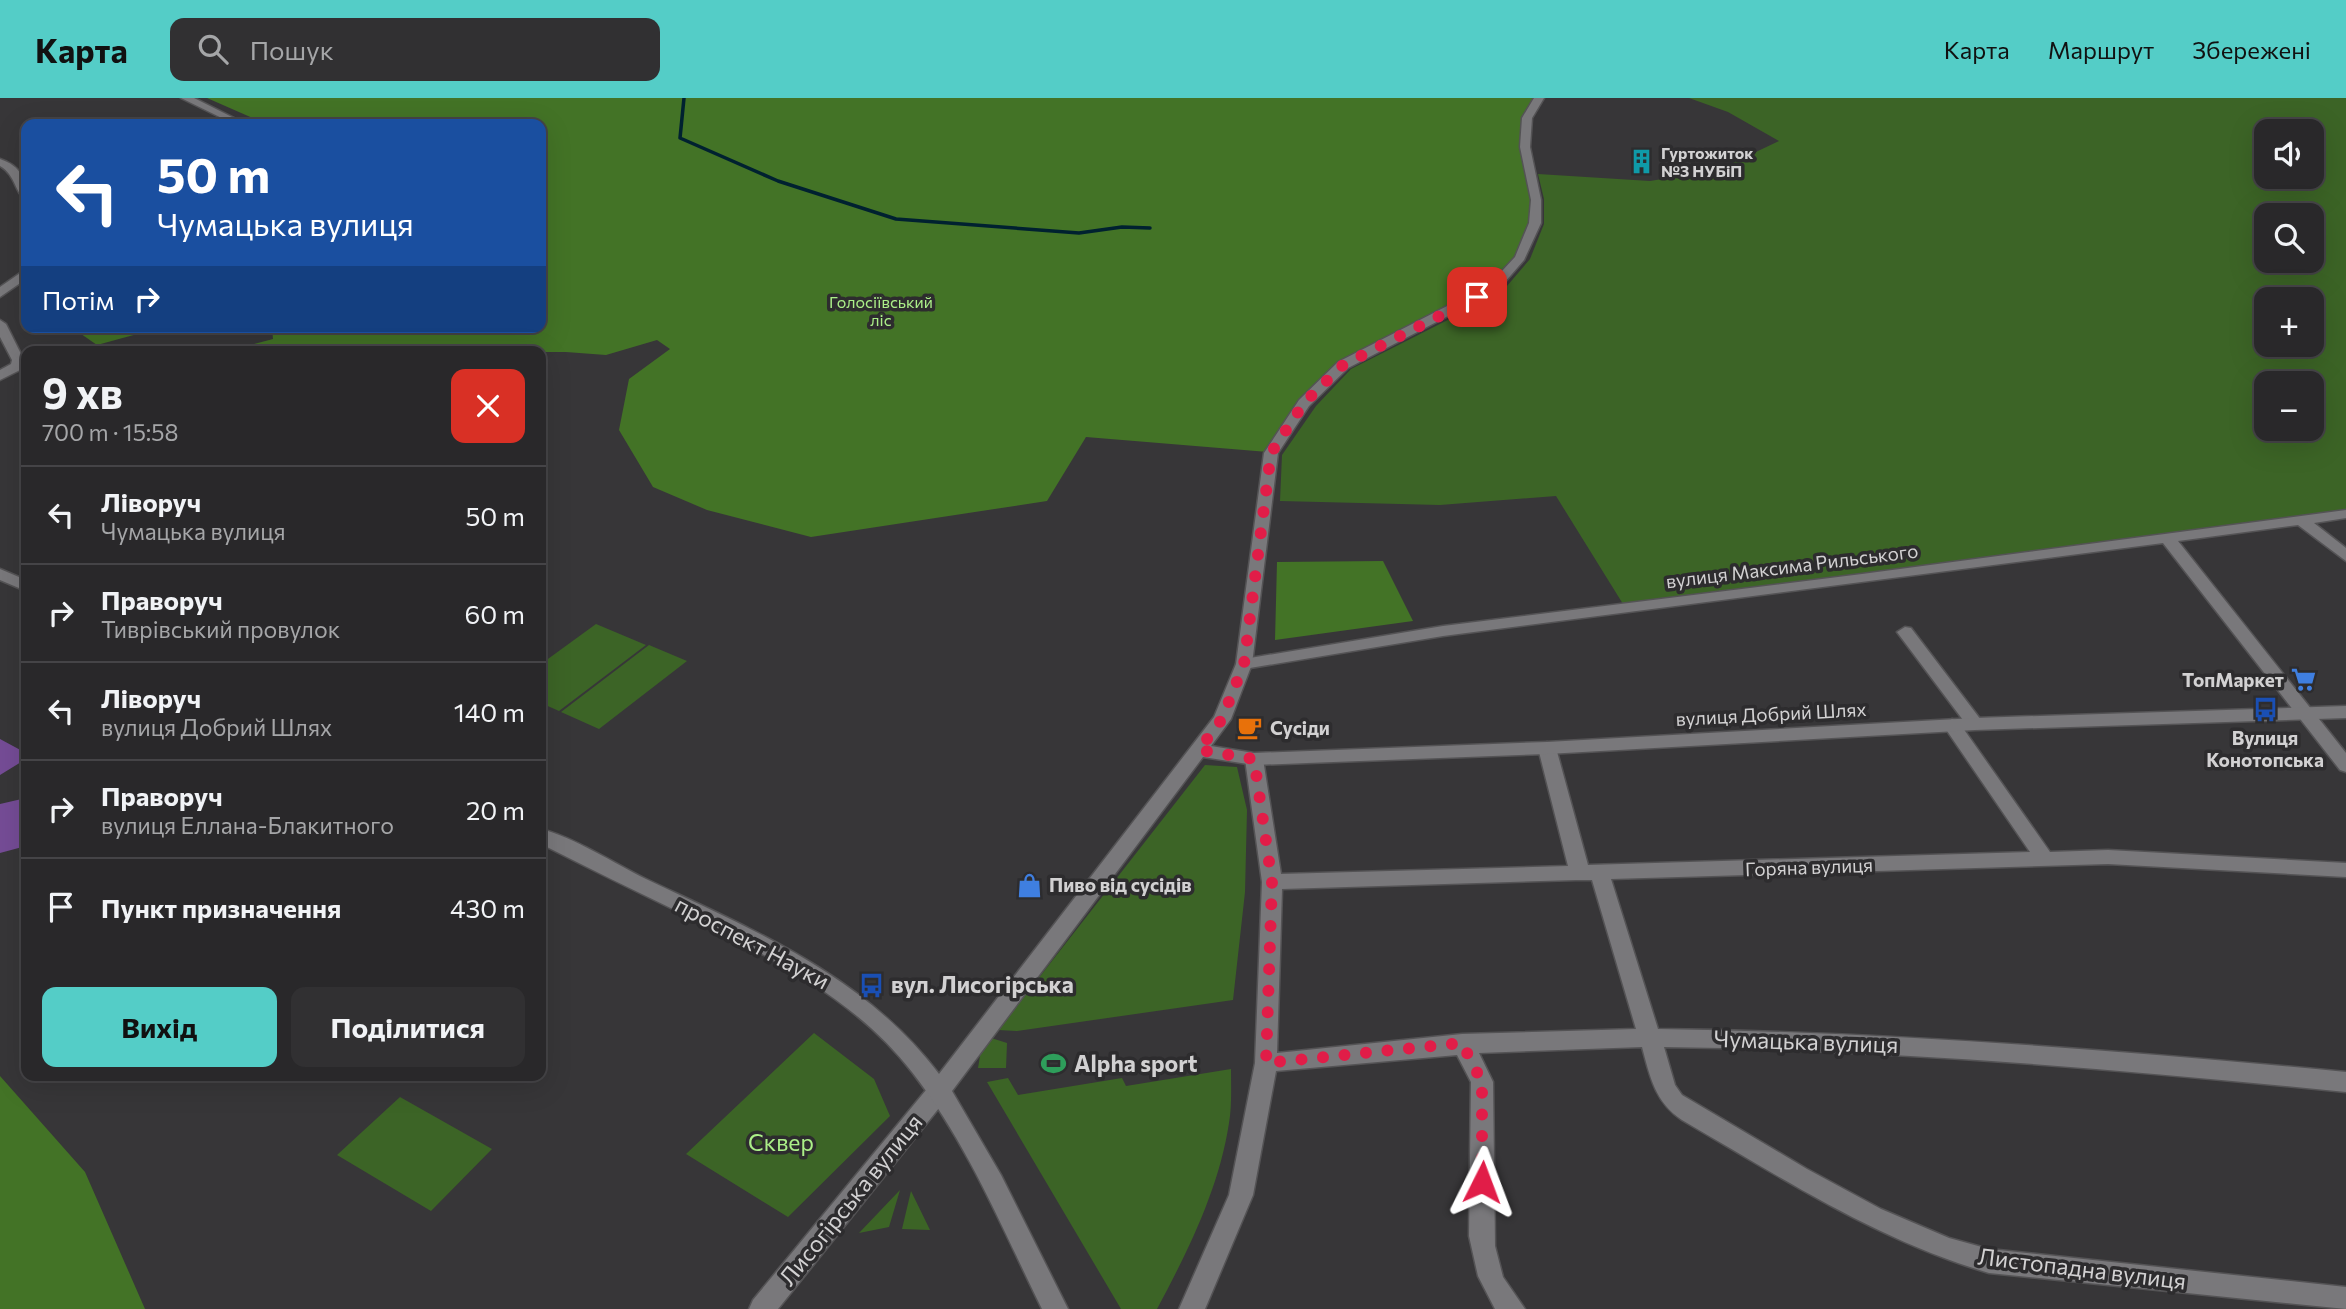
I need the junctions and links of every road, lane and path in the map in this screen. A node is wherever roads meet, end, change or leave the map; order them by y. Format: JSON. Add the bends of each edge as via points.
{"nodes":[{"id":1,"x":186,"y":98,"type":"edge"},
{"id":2,"x":1539,"y":98,"type":"edge"},
{"id":3,"x":230,"y":119,"type":"edge"},
{"id":4,"x":0,"y":162,"type":"edge"},
{"id":5,"x":21,"y":179,"type":"edge"},
{"id":6,"x":21,"y":277,"type":"edge"},
{"id":7,"x":0,"y":293,"type":"edge"},
{"id":8,"x":0,"y":324,"type":"edge"},
{"id":9,"x":0,"y":376,"type":"edge"},
{"id":10,"x":2346,"y":514,"type":"edge"},
{"id":11,"x":2303,"y":522,"type":"junction"},
{"id":12,"x":2168,"y":539,"type":"junction"},
{"id":13,"x":2346,"y":556,"type":"edge"},
{"id":14,"x":0,"y":573,"type":"edge"},
{"id":15,"x":21,"y":584,"type":"edge"},
{"id":16,"x":1905,"y":632,"type":"dead end"},
{"id":17,"x":1244,"y":664,"type":"junction"},
{"id":18,"x":2346,"y":712,"type":"edge"},
{"id":19,"x":2308,"y":715,"type":"junction"},
{"id":20,"x":1975,"y":724,"type":"junction"},
{"id":21,"x":1952,"y":725,"type":"junction"},
{"id":22,"x":1547,"y":748,"type":"junction"},
{"id":23,"x":1199,"y":750,"type":"junction"},
{"id":24,"x":1254,"y":759,"type":"junction"},
{"id":25,"x":2346,"y":766,"type":"edge"},
{"id":26,"x":546,"y":838,"type":"edge"},
{"id":27,"x":2045,"y":859,"type":"junction"},
{"id":28,"x":2346,"y":870,"type":"edge"},
{"id":29,"x":1590,"y":874,"type":"junction"},
{"id":30,"x":1272,"y":882,"type":"junction"},
{"id":31,"x":1649,"y":1038,"type":"junction"},
{"id":32,"x":1462,"y":1043,"type":"junction"},
{"id":33,"x":1266,"y":1063,"type":"junction"},
{"id":34,"x":2346,"y":1082,"type":"edge"},
{"id":35,"x":939,"y":1091,"type":"junction"},
{"id":36,"x":2346,"y":1299,"type":"edge"},
{"id":37,"x":762,"y":1309,"type":"edge"},
{"id":38,"x":1055,"y":1309,"type":"edge"},
{"id":39,"x":1192,"y":1309,"type":"edge"},
{"id":40,"x":1513,"y":1309,"type":"edge"}],
"edges":[{"from":1,"to":3,"type":"street"},
{"from":2,"to":17,"type":"street","name":"Лисогірська вулиця","via":[[1527,118],[1525,147],[1536,200],[1535,223],[1520,258],[1494,287],[1343,365],[1304,403],[1271,453]]},
{"from":4,"to":5,"type":"street","via":[[12,167]]},
{"from":6,"to":7,"type":"street"},
{"from":8,"to":9,"type":"street","via":[[18,360],[17,366]]},
{"from":10,"to":11,"type":"street","name":"вулиця Максима Рильського"},
{"from":11,"to":12,"type":"street","name":"вулиця Максима Рильського"},
{"from":11,"to":13,"type":"street"},
{"from":12,"to":17,"type":"street","name":"вулиця Максима Рильського","via":[[1443,631]]},
{"from":12,"to":19,"type":"street"},
{"from":14,"to":15,"type":"street"},
{"from":16,"to":20,"type":"street"},
{"from":17,"to":23,"type":"street","name":"Лисогірська вулиця","via":[[1222,719]]},
{"from":18,"to":19,"type":"street","name":"вулиця Добрий Шлях"},
{"from":19,"to":20,"type":"street","name":"вулиця Добрий Шлях"},
{"from":19,"to":25,"type":"street"},
{"from":20,"to":21,"type":"street","name":"вулиця Добрий Шлях"},
{"from":21,"to":22,"type":"street","name":"вулиця Добрий Шлях"},
{"from":21,"to":27,"type":"street"},
{"from":22,"to":24,"type":"street","name":"вулиця Добрий Шлях"},
{"from":22,"to":29,"type":"street","name":"Листопадна вулиця"},
{"from":23,"to":24,"type":"street","name":"вулиця Добрий Шлях"},
{"from":23,"to":35,"type":"street","name":"Лисогірська вулиця"},
{"from":24,"to":30,"type":"street"},
{"from":26,"to":35,"type":"street","name":"проспект Науки","via":[[770,947],[821,977],[882,1026]]},
{"from":27,"to":28,"type":"street","name":"Горяна вулиця","via":[[2108,857]]},
{"from":27,"to":29,"type":"street","name":"Горяна вулиця"},
{"from":29,"to":30,"type":"street","name":"Горяна вулиця"},
{"from":29,"to":31,"type":"street","name":"Листопадна вулиця"},
{"from":30,"to":33,"type":"street"},
{"from":31,"to":32,"type":"street","name":"Чумацька вулиця"},
{"from":31,"to":34,"type":"street","name":"Чумацька вулиця","via":[[1828,1040],[2092,1056]]},
{"from":31,"to":36,"type":"street","name":"Листопадна вулиця","via":[[1674,1102],[1896,1229],[1959,1253],[1989,1261]]},
{"from":32,"to":33,"type":"street","name":"Чумацька вулиця"},
{"from":32,"to":40,"type":"street","via":[[1482,1082],[1484,1258],[1504,1301]]},
{"from":33,"to":39,"type":"street","via":[[1241,1195]]},
{"from":35,"to":37,"type":"street","name":"Лисогірська вулиця"},
{"from":35,"to":38,"type":"street","name":"проспект Науки"}]}
